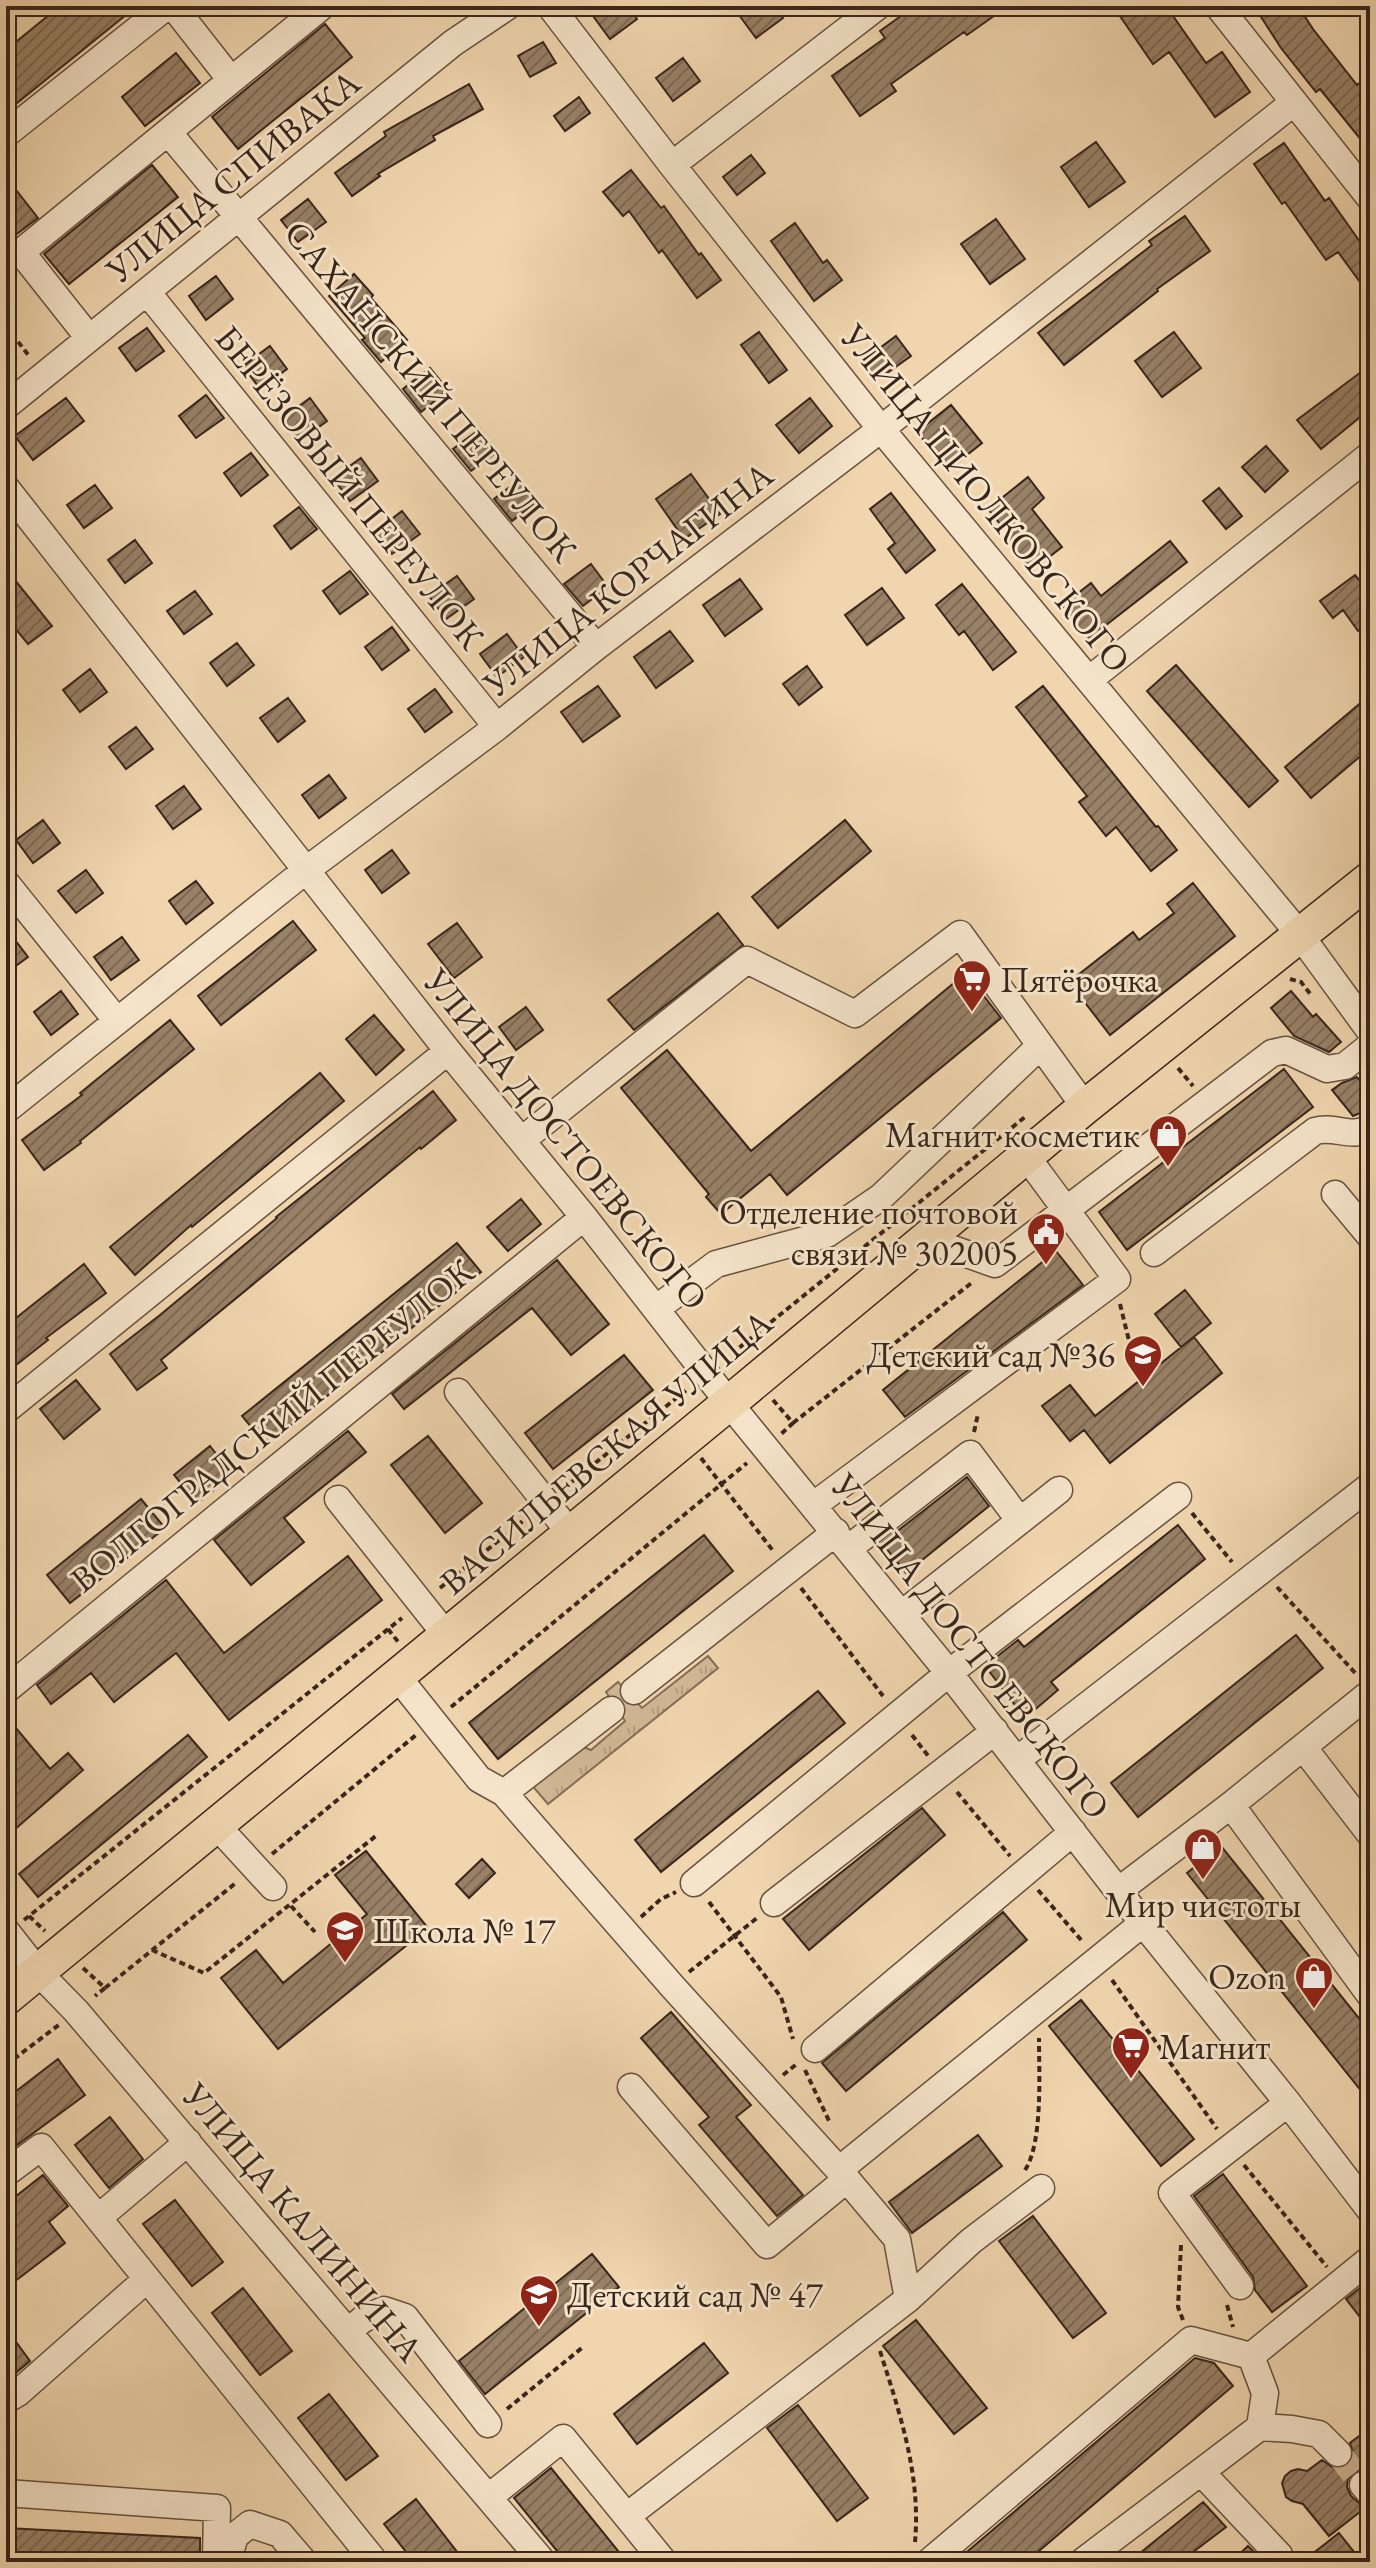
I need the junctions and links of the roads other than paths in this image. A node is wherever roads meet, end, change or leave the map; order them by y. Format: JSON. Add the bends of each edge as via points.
{"nodes":[{"id":1,"x":167,"y":6,"type":"edge"},
{"id":2,"x":173,"y":6,"type":"edge"},
{"id":3,"x":508,"y":6,"type":"edge"},
{"id":4,"x":550,"y":6,"type":"edge"},
{"id":5,"x":878,"y":6,"type":"edge"},
{"id":6,"x":1218,"y":6,"type":"edge"},
{"id":7,"x":321,"y":7,"type":"edge"},
{"id":8,"x":231,"y":80,"type":"junction"},
{"id":9,"x":1293,"y":103,"type":"junction"},
{"id":10,"x":8,"y":128,"type":"edge"},
{"id":11,"x":168,"y":132,"type":"junction"},
{"id":12,"x":672,"y":165,"type":"junction"},
{"id":13,"x":1370,"y":198,"type":"edge"},
{"id":14,"x":240,"y":217,"type":"junction"},
{"id":15,"x":147,"y":292,"type":"junction"},
{"id":16,"x":89,"y":338,"type":"junction"},
{"id":17,"x":6,"y":406,"type":"edge"},
{"id":18,"x":881,"y":429,"type":"junction"},
{"id":19,"x":1370,"y":455,"type":"edge"},
{"id":20,"x":6,"y":488,"type":"edge"},
{"id":21,"x":596,"y":647,"type":"junction"},
{"id":22,"x":1089,"y":680,"type":"junction"},
{"id":23,"x":497,"y":727,"type":"junction"},
{"id":24,"x":305,"y":871,"type":"junction"},
{"id":25,"x":1370,"y":879,"type":"edge"},
{"id":26,"x":6,"y":883,"type":"edge"},
{"id":27,"x":1300,"y":935,"type":"junction"},
{"id":28,"x":117,"y":1021,"type":"junction"},
{"id":29,"x":1370,"y":1031,"type":"edge"},
{"id":30,"x":1040,"y":1046,"type":"junction"},
{"id":31,"x":1370,"y":1046,"type":"edge"},
{"id":32,"x":448,"y":1051,"type":"junction"},
{"id":33,"x":1085,"y":1107,"type":"junction"},
{"id":34,"x":6,"y":1110,"type":"edge"},
{"id":35,"x":1370,"y":1127,"type":"edge"},
{"id":36,"x":522,"y":1140,"type":"junction"},
{"id":37,"x":1026,"y":1156,"type":"junction"},
{"id":38,"x":1335,"y":1194,"type":"dead end"},
{"id":39,"x":1067,"y":1212,"type":"junction"},
{"id":40,"x":584,"y":1217,"type":"junction"},
{"id":41,"x":934,"y":1233,"type":"junction"},
{"id":42,"x":1370,"y":1236,"type":"edge"},
{"id":43,"x":1154,"y":1253,"type":"dead end"},
{"id":44,"x":657,"y":1308,"type":"junction"},
{"id":45,"x":458,"y":1392,"type":"dead end"},
{"id":46,"x":729,"y":1403,"type":"junction"},
{"id":47,"x":6,"y":1410,"type":"edge"},
{"id":48,"x":1370,"y":1486,"type":"edge"},
{"id":49,"x":1059,"y":1490,"type":"dead end"},
{"id":50,"x":1178,"y":1496,"type":"road end"},
{"id":51,"x":338,"y":1499,"type":"dead end"},
{"id":52,"x":814,"y":1505,"type":"junction"},
{"id":53,"x":1020,"y":1521,"type":"junction"},
{"id":54,"x":571,"y":1534,"type":"junction"},
{"id":55,"x":842,"y":1540,"type":"junction"},
{"id":56,"x":902,"y":1614,"type":"junction"},
{"id":57,"x":447,"y":1636,"type":"junction"},
{"id":58,"x":949,"y":1673,"type":"junction"},
{"id":59,"x":397,"y":1676,"type":"junction"},
{"id":60,"x":1365,"y":1685,"type":"edge"},
{"id":61,"x":6,"y":1690,"type":"edge"},
{"id":62,"x":634,"y":1691,"type":"dead end"},
{"id":63,"x":611,"y":1710,"type":"dead end"},
{"id":64,"x":995,"y":1731,"type":"junction"},
{"id":65,"x":1303,"y":1747,"type":"junction"},
{"id":66,"x":1017,"y":1760,"type":"junction"},
{"id":67,"x":504,"y":1793,"type":"junction"},
{"id":68,"x":1231,"y":1805,"type":"junction"},
{"id":69,"x":216,"y":1825,"type":"junction"},
{"id":70,"x":1073,"y":1832,"type":"junction"},
{"id":71,"x":1370,"y":1834,"type":"edge"},
{"id":72,"x":694,"y":1883,"type":"road end"},
{"id":73,"x":273,"y":1887,"type":"road end"},
{"id":74,"x":1118,"y":1891,"type":"junction"},
{"id":75,"x":774,"y":1903,"type":"road end"},
{"id":76,"x":1143,"y":1923,"type":"junction"},
{"id":77,"x":6,"y":1931,"type":"edge"},
{"id":78,"x":38,"y":1972,"type":"junction"},
{"id":79,"x":1370,"y":1995,"type":"edge"},
{"id":80,"x":6,"y":1998,"type":"edge"},
{"id":81,"x":807,"y":2055,"type":"road end"},
{"id":82,"x":631,"y":2087,"type":"dead end"},
{"id":83,"x":1288,"y":2103,"type":"junction"},
{"id":84,"x":188,"y":2142,"type":"junction"},
{"id":85,"x":6,"y":2173,"type":"edge"},
{"id":86,"x":843,"y":2175,"type":"junction"},
{"id":87,"x":1360,"y":2175,"type":"edge"},
{"id":88,"x":1041,"y":2188,"type":"dead end"},
{"id":89,"x":1370,"y":2210,"type":"edge"},
{"id":90,"x":98,"y":2218,"type":"junction"},
{"id":91,"x":1370,"y":2259,"type":"edge"},
{"id":92,"x":147,"y":2279,"type":"junction"},
{"id":93,"x":1240,"y":2286,"type":"road end"},
{"id":94,"x":908,"y":2299,"type":"junction"},
{"id":95,"x":349,"y":2331,"type":"junction"},
{"id":96,"x":1251,"y":2356,"type":"junction"},
{"id":97,"x":6,"y":2400,"type":"edge"},
{"id":98,"x":488,"y":2424,"type":"road end"},
{"id":99,"x":1260,"y":2427,"type":"junction"},
{"id":100,"x":1338,"y":2453,"type":"tunnel mouth"},
{"id":101,"x":1201,"y":2472,"type":"junction"},
{"id":102,"x":6,"y":2493,"type":"edge"},
{"id":103,"x":489,"y":2497,"type":"junction"},
{"id":104,"x":627,"y":2516,"type":"junction"},
{"id":105,"x":922,"y":2555,"type":"edge"},
{"id":106,"x":1279,"y":2555,"type":"dead end"},
{"id":107,"x":225,"y":2558,"type":"edge"},
{"id":108,"x":304,"y":2562,"type":"edge"},
{"id":109,"x":375,"y":2562,"type":"edge"},
{"id":110,"x":543,"y":2562,"type":"edge"},
{"id":111,"x":664,"y":2562,"type":"edge"},
{"id":112,"x":1082,"y":2562,"type":"edge"}],
"edges":[{"from":1,"to":10,"type":"street"},
{"from":2,"to":8,"type":"street"},
{"from":3,"to":14,"type":"street","name":"УЛИЦА СПИВАКА","via":[[453,43]]},
{"from":4,"to":12,"type":"street","name":"УЛИЦА ЦИОЛКОВСКОГО"},
{"from":5,"to":12,"type":"street"},
{"from":6,"to":9,"type":"street"},
{"from":7,"to":8,"type":"street"},
{"from":8,"to":11,"type":"street"},
{"from":9,"to":13,"type":"street"},
{"from":9,"to":18,"type":"street","name":"УЛИЦА КОРЧАГИНА"},
{"from":11,"to":14,"type":"street","name":"САХАНСКИЙ ПЕРЕУЛОК"},
{"from":11,"to":16,"type":"street","via":[[21,252]]},
{"from":12,"to":18,"type":"street","name":"УЛИЦА ЦИОЛКОВСКОГО"},
{"from":14,"to":15,"type":"street","name":"УЛИЦА СПИВАКА"},
{"from":14,"to":21,"type":"street","name":"САХАНСКИЙ ПЕРЕУЛОК"},
{"from":15,"to":16,"type":"street","name":"УЛИЦА СПИВАКА"},
{"from":15,"to":23,"type":"street","name":"БЕРЁЗОВЫЙ ПЕРЕУЛОК"},
{"from":16,"to":17,"type":"street","name":"УЛИЦА СПИВАКА"},
{"from":18,"to":21,"type":"street","name":"УЛИЦА КОРЧАГИНА"},
{"from":18,"to":22,"type":"street","name":"УЛИЦА ЦИОЛКОВСКОГО"},
{"from":19,"to":22,"type":"street"},
{"from":20,"to":24,"type":"street","name":"УЛИЦА ДОСТОЕВСКОГО"},
{"from":21,"to":23,"type":"street","name":"УЛИЦА КОРЧАГИНА"},
{"from":22,"to":27,"type":"street","name":"УЛИЦА ЦИОЛКОВСКОГО"},
{"from":23,"to":24,"type":"street","name":"УЛИЦА КОРЧАГИНА"},
{"from":24,"to":28,"type":"street","name":"УЛИЦА КОРЧАГИНА"},
{"from":24,"to":32,"type":"street","name":"УЛИЦА ДОСТОЕВСКОГО"},
{"from":25,"to":27,"type":"main road","name":"ВАСИЛЬЕВСКАЯ УЛИЦА"},
{"from":26,"to":28,"type":"street"},
{"from":27,"to":29,"type":"street","name":"УЛИЦА ЦИОЛКОВСКОГО"},
{"from":27,"to":33,"type":"main road","name":"ВАСИЛЬЕВСКАЯ УЛИЦА"},
{"from":28,"to":34,"type":"street","name":"УЛИЦА КОРЧАГИНА"},
{"from":30,"to":33,"type":"street"},
{"from":30,"to":36,"type":"street","via":[[960,934],[855,1014],[747,960]]},
{"from":30,"to":44,"type":"street","via":[[871,1205],[827,1234],[716,1264]]},
{"from":31,"to":39,"type":"street","via":[[1345,1066],[1327,1069],[1286,1050],[1272,1053]]},
{"from":32,"to":36,"type":"street","name":"УЛИЦА ДОСТОЕВСКОГО"},
{"from":32,"to":47,"type":"street"},
{"from":33,"to":37,"type":"main road","name":"ВАСИЛЬЕВСКАЯ УЛИЦА"},
{"from":35,"to":43,"type":"street","via":[[1352,1134],[1315,1131]]},
{"from":36,"to":40,"type":"street","name":"УЛИЦА ДОСТОЕВСКОГО"},
{"from":37,"to":39,"type":"street"},
{"from":37,"to":41,"type":"main road","name":"ВАСИЛЬЕВСКАЯ УЛИЦА"},
{"from":38,"to":42,"type":"street"},
{"from":39,"to":41,"type":"street","via":[[995,1264],[947,1247]]},
{"from":39,"to":52,"type":"street","via":[[1117,1279]]},
{"from":40,"to":44,"type":"street","name":"УЛИЦА ДОСТОЕВСКОГО"},
{"from":40,"to":61,"type":"street","name":"ВОЛГОГРАДСКИЙ ПЕРЕУЛОК"},
{"from":41,"to":46,"type":"main road","name":"ВАСИЛЬЕВСКАЯ УЛИЦА"},
{"from":44,"to":46,"type":"street","name":"УЛИЦА ДОСТОЕВСКОГО"},
{"from":45,"to":54,"type":"street"},
{"from":46,"to":52,"type":"street","name":"УЛИЦА ДОСТОЕВСКОГО"},
{"from":46,"to":54,"type":"main road","name":"ВАСИЛЬЕВСКАЯ УЛИЦА"},
{"from":48,"to":66,"type":"street"},
{"from":49,"to":53,"type":"street"},
{"from":50,"to":58,"type":"street"},
{"from":51,"to":57,"type":"street"},
{"from":52,"to":55,"type":"street","name":"УЛИЦА ДОСТОЕВСКОГО"},
{"from":53,"to":55,"type":"street","via":[[970,1454]]},
{"from":53,"to":56,"type":"street"},
{"from":54,"to":57,"type":"main road","name":"ВАСИЛЬЕВСКАЯ УЛИЦА"},
{"from":55,"to":56,"type":"street","name":"УЛИЦА ДОСТОЕВСКОГО"},
{"from":55,"to":62,"type":"street","via":[[787,1570]]},
{"from":56,"to":58,"type":"street","name":"УЛИЦА ДОСТОЕВСКОГО"},
{"from":57,"to":59,"type":"main road","name":"ВАСИЛЬЕВСКАЯ УЛИЦА"},
{"from":58,"to":64,"type":"street","name":"УЛИЦА ДОСТОЕВСКОГО"},
{"from":58,"to":72,"type":"street"},
{"from":59,"to":67,"type":"street","via":[[479,1779]]},
{"from":59,"to":69,"type":"main road","name":"ВАСИЛЬЕВСКАЯ УЛИЦА"},
{"from":60,"to":65,"type":"street"},
{"from":63,"to":67,"type":"street"},
{"from":64,"to":66,"type":"street","name":"УЛИЦА ДОСТОЕВСКОГО"},
{"from":64,"to":75,"type":"street"},
{"from":65,"to":68,"type":"street"},
{"from":65,"to":71,"type":"street"},
{"from":66,"to":70,"type":"street","name":"УЛИЦА ДОСТОЕВСКОГО"},
{"from":67,"to":86,"type":"street"},
{"from":68,"to":74,"type":"street"},
{"from":68,"to":79,"type":"street"},
{"from":69,"to":73,"type":"street"},
{"from":69,"to":78,"type":"main road","name":"ВАСИЛЬЕВСКАЯ УЛИЦА"},
{"from":70,"to":74,"type":"street","name":"УЛИЦА ДОСТОЕВСКОГО"},
{"from":70,"to":81,"type":"street"},
{"from":74,"to":76,"type":"street","name":"УЛИЦА ДОСТОЕВСКОГО"},
{"from":76,"to":83,"type":"street","name":"УЛИЦА ДОСТОЕВСКОГО"},
{"from":76,"to":86,"type":"street"},
{"from":77,"to":78,"type":"street","name":"УЛИЦА КАЛИНИНА"},
{"from":78,"to":80,"type":"main road","name":"ВАСИЛЬЕВСКАЯ УЛИЦА"},
{"from":78,"to":84,"type":"street","name":"УЛИЦА КАЛИНИНА"},
{"from":82,"to":86,"type":"street","via":[[767,2245]]},
{"from":83,"to":87,"type":"street","name":"УЛИЦА ДОСТОЕВСКОГО"},
{"from":83,"to":93,"type":"street","via":[[1172,2193]]},
{"from":84,"to":90,"type":"street"},
{"from":84,"to":95,"type":"street","name":"УЛИЦА КАЛИНИНА"},
{"from":85,"to":90,"type":"street","via":[[41,2147]]},
{"from":86,"to":94,"type":"street","via":[[897,2239]]},
{"from":87,"to":89,"type":"street","name":"УЛИЦА ДОСТОЕВСКОГО"},
{"from":88,"to":94,"type":"street","via":[[971,2241]]},
{"from":90,"to":92,"type":"street"},
{"from":91,"to":96,"type":"street"},
{"from":92,"to":97,"type":"street"},
{"from":92,"to":109,"type":"street"},
{"from":94,"to":104,"type":"street"},
{"from":95,"to":98,"type":"street","via":[[384,2310],[405,2317]]},
{"from":95,"to":103,"type":"street","name":"УЛИЦА КАЛИНИНА"},
{"from":96,"to":99,"type":"street","via":[[1265,2393]]},
{"from":96,"to":105,"type":"street","via":[[1191,2340]]},
{"from":99,"to":100,"type":"street","via":[[1319,2434]]},
{"from":99,"to":101,"type":"street"},
{"from":101,"to":106,"type":"street"},
{"from":101,"to":112,"type":"street"},
{"from":102,"to":107,"type":"street","via":[[217,2508]]},
{"from":103,"to":104,"type":"street","via":[[563,2438]]},
{"from":103,"to":110,"type":"street","name":"УЛИЦА КАЛИНИНА"},
{"from":104,"to":111,"type":"street"},
{"from":107,"to":108,"type":"street","via":[[235,2536],[250,2524],[280,2534]]}]}
